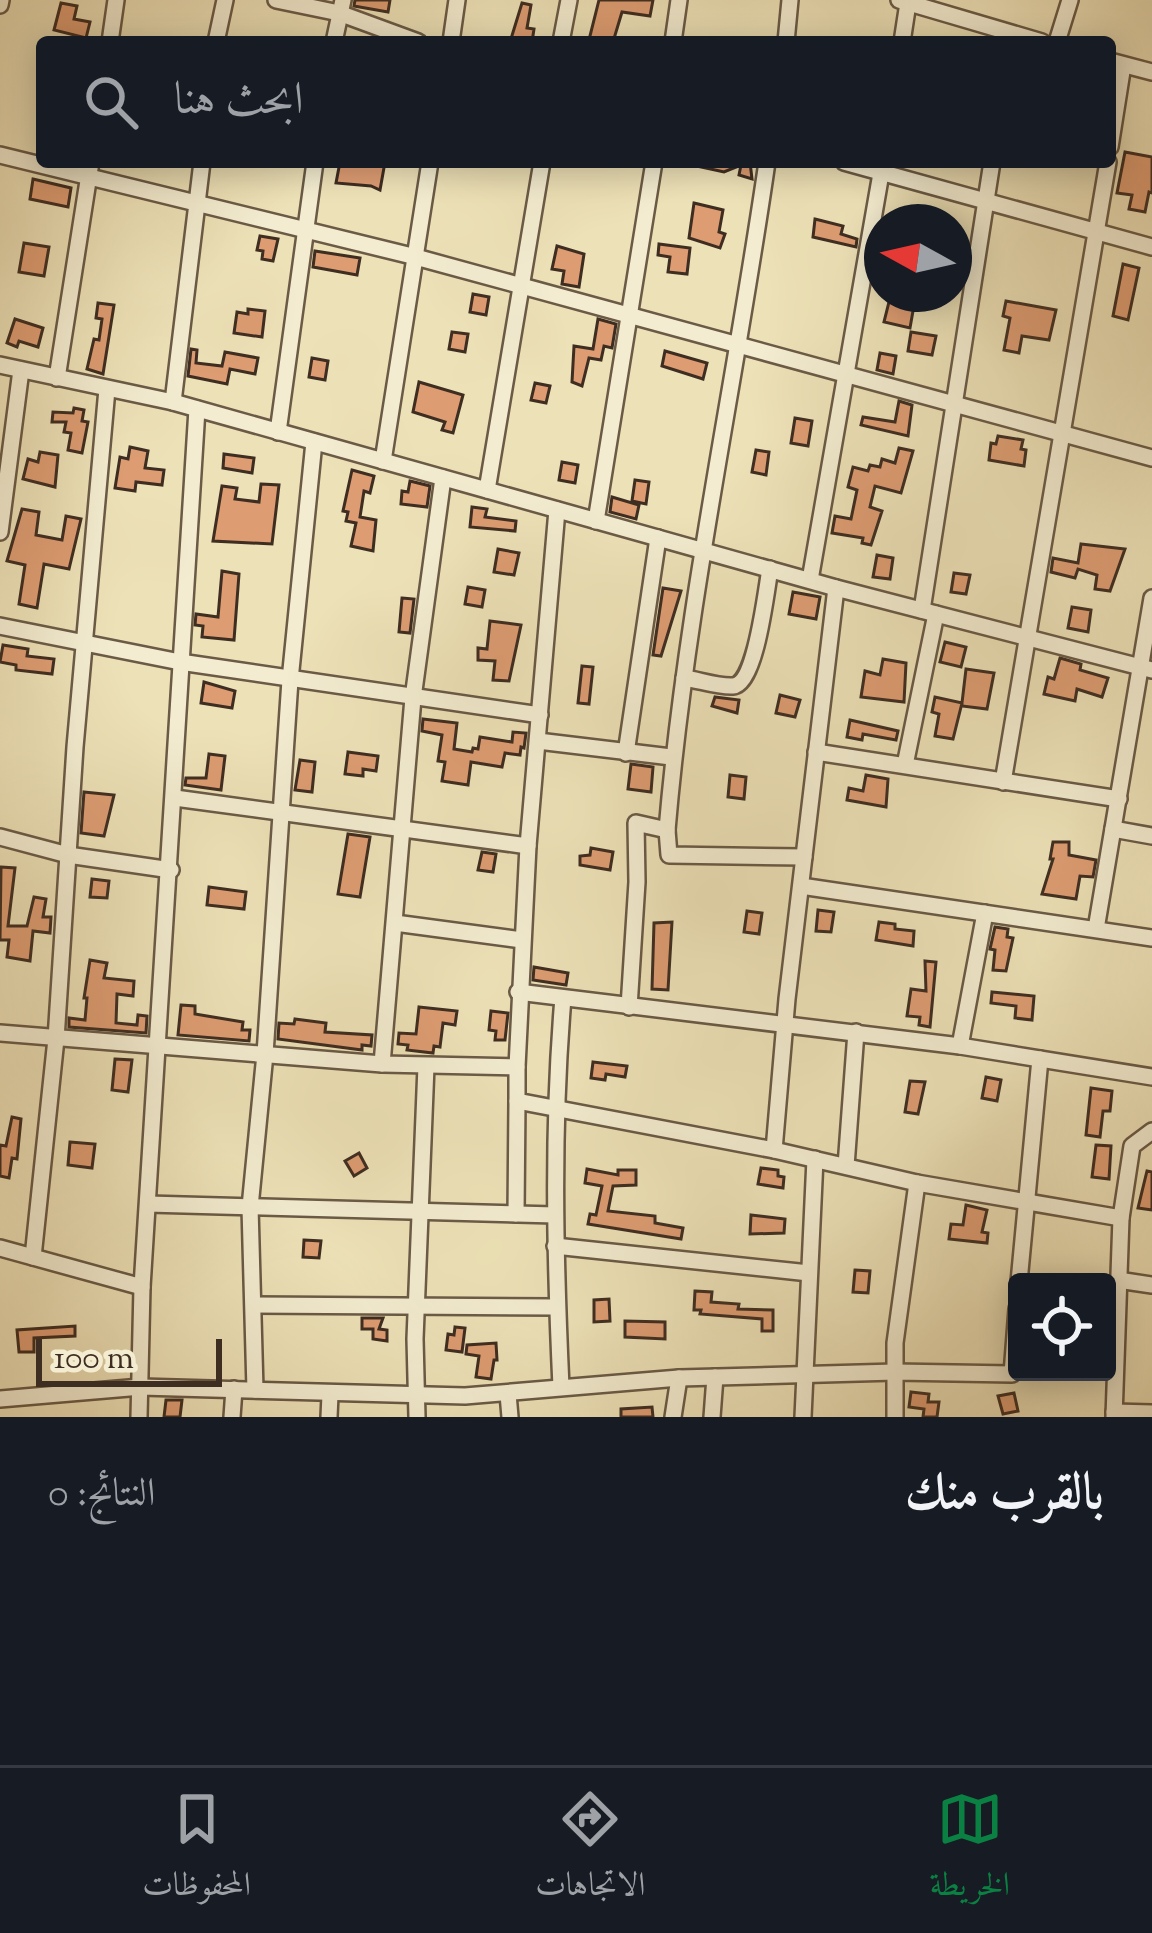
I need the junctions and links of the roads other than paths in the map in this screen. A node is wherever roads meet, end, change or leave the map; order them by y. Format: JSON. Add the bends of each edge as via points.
{"nodes":[{"id":1,"x":116,"y":0,"type":"edge"},
{"id":2,"x":225,"y":0,"type":"edge"},
{"id":3,"x":276,"y":0,"type":"edge"},
{"id":4,"x":457,"y":0,"type":"edge"},
{"id":5,"x":569,"y":0,"type":"edge"},
{"id":6,"x":679,"y":0,"type":"edge"},
{"id":7,"x":790,"y":0,"type":"edge"},
{"id":8,"x":1070,"y":0,"type":"edge"},
{"id":9,"x":911,"y":2,"type":"edge"},
{"id":10,"x":341,"y":7,"type":"edge"},
{"id":11,"x":111,"y":36,"type":"edge"},
{"id":12,"x":217,"y":36,"type":"edge"},
{"id":13,"x":405,"y":36,"type":"edge"},
{"id":14,"x":453,"y":36,"type":"edge"},
{"id":15,"x":562,"y":36,"type":"edge"},
{"id":16,"x":674,"y":36,"type":"edge"},
{"id":17,"x":787,"y":36,"type":"edge"},
{"id":18,"x":903,"y":36,"type":"edge"},
{"id":19,"x":1008,"y":36,"type":"edge"},
{"id":20,"x":1060,"y":36,"type":"edge"},
{"id":21,"x":1117,"y":63,"type":"edge"},
{"id":22,"x":1152,"y":72,"type":"edge"},
{"id":23,"x":0,"y":155,"type":"edge"},
{"id":24,"x":36,"y":161,"type":"edge"},
{"id":25,"x":201,"y":168,"type":"edge"},
{"id":26,"x":314,"y":168,"type":"edge"},
{"id":27,"x":429,"y":168,"type":"edge"},
{"id":28,"x":541,"y":168,"type":"edge"},
{"id":29,"x":653,"y":168,"type":"edge"},
{"id":30,"x":766,"y":168,"type":"edge"},
{"id":31,"x":882,"y":168,"type":"edge"},
{"id":32,"x":885,"y":168,"type":"edge"},
{"id":33,"x":991,"y":168,"type":"edge"},
{"id":34,"x":1107,"y":168,"type":"edge"},
{"id":35,"x":90,"y":169,"type":"edge"},
{"id":36,"x":197,"y":200,"type":"junction"},
{"id":37,"x":985,"y":202,"type":"junction"},
{"id":38,"x":305,"y":228,"type":"junction"},
{"id":39,"x":1096,"y":232,"type":"junction"},
{"id":40,"x":1152,"y":247,"type":"edge"},
{"id":41,"x":412,"y":256,"type":"junction"},
{"id":42,"x":523,"y":285,"type":"junction"},
{"id":43,"x":632,"y":315,"type":"junction"},
{"id":44,"x":740,"y":346,"type":"junction"},
{"id":45,"x":0,"y":364,"type":"edge"},
{"id":46,"x":21,"y":370,"type":"junction"},
{"id":47,"x":849,"y":375,"type":"junction"},
{"id":48,"x":57,"y":378,"type":"junction"},
{"id":49,"x":107,"y":389,"type":"junction"},
{"id":50,"x":173,"y":402,"type":"junction"},
{"id":51,"x":955,"y":404,"type":"junction"},
{"id":52,"x":197,"y":409,"type":"junction"},
{"id":53,"x":278,"y":432,"type":"junction"},
{"id":54,"x":1064,"y":435,"type":"junction"},
{"id":55,"x":314,"y":442,"type":"junction"},
{"id":56,"x":1152,"y":458,"type":"edge"},
{"id":57,"x":383,"y":461,"type":"junction"},
{"id":58,"x":443,"y":478,"type":"junction"},
{"id":59,"x":487,"y":490,"type":"junction"},
{"id":60,"x":557,"y":510,"type":"junction"},
{"id":61,"x":596,"y":521,"type":"junction"},
{"id":62,"x":0,"y":532,"type":"edge"},
{"id":63,"x":658,"y":538,"type":"junction"},
{"id":64,"x":704,"y":551,"type":"junction"},
{"id":65,"x":770,"y":569,"type":"junction"},
{"id":66,"x":811,"y":580,"type":"junction"},
{"id":67,"x":836,"y":587,"type":"junction"},
{"id":68,"x":1152,"y":598,"type":"edge"},
{"id":69,"x":929,"y":612,"type":"junction"},
{"id":70,"x":0,"y":626,"type":"edge"},
{"id":71,"x":1030,"y":639,"type":"junction"},
{"id":72,"x":87,"y":645,"type":"junction"},
{"id":73,"x":180,"y":662,"type":"junction"},
{"id":74,"x":1146,"y":669,"type":"edge"},
{"id":75,"x":684,"y":678,"type":"junction"},
{"id":76,"x":290,"y":680,"type":"junction"},
{"id":77,"x":413,"y":698,"type":"junction"},
{"id":78,"x":540,"y":715,"type":"junction"},
{"id":79,"x":538,"y":741,"type":"junction"},
{"id":80,"x":816,"y":752,"type":"junction"},
{"id":81,"x":626,"y":753,"type":"junction"},
{"id":82,"x":671,"y":758,"type":"junction"},
{"id":83,"x":905,"y":765,"type":"junction"},
{"id":84,"x":1003,"y":782,"type":"junction"},
{"id":85,"x":176,"y":799,"type":"junction"},
{"id":86,"x":1119,"y":799,"type":"junction"},
{"id":87,"x":281,"y":813,"type":"junction"},
{"id":88,"x":400,"y":828,"type":"junction"},
{"id":89,"x":1113,"y":829,"type":"junction"},
{"id":90,"x":667,"y":830,"type":"junction"},
{"id":91,"x":1152,"y":836,"type":"edge"},
{"id":92,"x":0,"y":838,"type":"edge"},
{"id":93,"x":528,"y":847,"type":"junction"},
{"id":94,"x":68,"y":855,"type":"junction"},
{"id":95,"x":804,"y":857,"type":"junction"},
{"id":96,"x":171,"y":871,"type":"junction"},
{"id":97,"x":801,"y":886,"type":"junction"},
{"id":98,"x":986,"y":913,"type":"junction"},
{"id":99,"x":395,"y":923,"type":"junction"},
{"id":100,"x":1096,"y":929,"type":"junction"},
{"id":101,"x":1152,"y":938,"type":"edge"},
{"id":102,"x":522,"y":940,"type":"junction"},
{"id":103,"x":518,"y":992,"type":"junction"},
{"id":104,"x":563,"y":998,"type":"junction"},
{"id":105,"x":629,"y":1007,"type":"junction"},
{"id":106,"x":785,"y":1023,"type":"junction"},
{"id":107,"x":856,"y":1032,"type":"junction"},
{"id":108,"x":0,"y":1033,"type":"edge"},
{"id":109,"x":56,"y":1039,"type":"junction"},
{"id":110,"x":960,"y":1046,"type":"junction"},
{"id":111,"x":158,"y":1048,"type":"junction"},
{"id":112,"x":265,"y":1054,"type":"junction"},
{"id":113,"x":1040,"y":1059,"type":"junction"},
{"id":114,"x":382,"y":1064,"type":"junction"},
{"id":115,"x":426,"y":1066,"type":"junction"},
{"id":116,"x":517,"y":1067,"type":"junction"},
{"id":117,"x":1152,"y":1077,"type":"edge"},
{"id":118,"x":517,"y":1101,"type":"junction"},
{"id":119,"x":556,"y":1109,"type":"junction"},
{"id":120,"x":1152,"y":1131,"type":"edge"},
{"id":121,"x":774,"y":1150,"type":"junction"},
{"id":122,"x":815,"y":1159,"type":"junction"},
{"id":123,"x":846,"y":1166,"type":"junction"},
{"id":124,"x":917,"y":1183,"type":"junction"},
{"id":125,"x":1025,"y":1199,"type":"junction"},
{"id":126,"x":148,"y":1204,"type":"junction"},
{"id":127,"x":250,"y":1208,"type":"junction"},
{"id":128,"x":422,"y":1212,"type":"junction"},
{"id":129,"x":516,"y":1214,"type":"junction"},
{"id":130,"x":555,"y":1215,"type":"junction"},
{"id":131,"x":1121,"y":1218,"type":"junction"},
{"id":132,"x":555,"y":1246,"type":"junction"},
{"id":133,"x":0,"y":1248,"type":"edge"},
{"id":134,"x":33,"y":1257,"type":"junction"},
{"id":135,"x":808,"y":1273,"type":"junction"},
{"id":136,"x":1020,"y":1273,"type":"edge"},
{"id":137,"x":1118,"y":1280,"type":"junction"},
{"id":138,"x":1152,"y":1285,"type":"edge"},
{"id":139,"x":142,"y":1287,"type":"junction"},
{"id":140,"x":254,"y":1305,"type":"junction"},
{"id":141,"x":416,"y":1306,"type":"junction"},
{"id":142,"x":557,"y":1307,"type":"junction"},
{"id":143,"x":895,"y":1372,"type":"junction"},
{"id":144,"x":1008,"y":1374,"type":"edge"},
{"id":145,"x":805,"y":1376,"type":"junction"},
{"id":146,"x":716,"y":1377,"type":"junction"},
{"id":147,"x":679,"y":1378,"type":"junction"},
{"id":148,"x":141,"y":1387,"type":"junction"},
{"id":149,"x":561,"y":1387,"type":"junction"},
{"id":150,"x":234,"y":1388,"type":"junction"},
{"id":151,"x":255,"y":1390,"type":"junction"},
{"id":152,"x":508,"y":1394,"type":"junction"},
{"id":153,"x":330,"y":1395,"type":"junction"},
{"id":154,"x":416,"y":1397,"type":"junction"},
{"id":155,"x":0,"y":1399,"type":"edge"},
{"id":156,"x":1152,"y":1413,"type":"edge"},
{"id":157,"x":1114,"y":1414,"type":"edge"},
{"id":158,"x":139,"y":1417,"type":"edge"},
{"id":159,"x":232,"y":1417,"type":"edge"},
{"id":160,"x":329,"y":1417,"type":"edge"},
{"id":161,"x":417,"y":1417,"type":"edge"},
{"id":162,"x":510,"y":1417,"type":"edge"},
{"id":163,"x":673,"y":1417,"type":"edge"},
{"id":164,"x":712,"y":1417,"type":"edge"},
{"id":165,"x":803,"y":1417,"type":"edge"},
{"id":166,"x":896,"y":1417,"type":"edge"}],
"edges":[{"from":1,"to":11,"type":"street"},
{"from":2,"to":12,"type":"street"},
{"from":3,"to":10,"type":"street"},
{"from":4,"to":14,"type":"street"},
{"from":5,"to":15,"type":"street"},
{"from":6,"to":16,"type":"street"},
{"from":7,"to":17,"type":"street"},
{"from":8,"to":20,"type":"street"},
{"from":9,"to":18,"type":"street"},
{"from":9,"to":19,"type":"street"},
{"from":10,"to":13,"type":"street"},
{"from":21,"to":22,"type":"street"},
{"from":23,"to":24,"type":"street"},
{"from":25,"to":36,"type":"street"},
{"from":26,"to":38,"type":"street"},
{"from":27,"to":41,"type":"street"},
{"from":28,"to":42,"type":"street"},
{"from":29,"to":43,"type":"street"},
{"from":30,"to":44,"type":"street"},
{"from":31,"to":47,"type":"street"},
{"from":32,"to":37,"type":"street"},
{"from":33,"to":37,"type":"street"},
{"from":34,"to":39,"type":"street"},
{"from":35,"to":36,"type":"street"},
{"from":35,"to":48,"type":"street"},
{"from":36,"to":38,"type":"street"},
{"from":36,"to":50,"type":"street"},
{"from":37,"to":39,"type":"street"},
{"from":37,"to":51,"type":"street"},
{"from":38,"to":41,"type":"street"},
{"from":38,"to":53,"type":"street"},
{"from":39,"to":40,"type":"street"},
{"from":39,"to":54,"type":"street"},
{"from":41,"to":42,"type":"street"},
{"from":41,"to":57,"type":"street"},
{"from":42,"to":43,"type":"street"},
{"from":42,"to":59,"type":"street"},
{"from":43,"to":44,"type":"street"},
{"from":43,"to":61,"type":"street"},
{"from":44,"to":47,"type":"street"},
{"from":44,"to":64,"type":"street"},
{"from":45,"to":46,"type":"street"},
{"from":46,"to":48,"type":"street"},
{"from":46,"to":62,"type":"street"},
{"from":47,"to":51,"type":"street"},
{"from":47,"to":66,"type":"street"},
{"from":48,"to":49,"type":"street"},
{"from":49,"to":50,"type":"street"},
{"from":49,"to":72,"type":"street"},
{"from":50,"to":52,"type":"street"},
{"from":51,"to":54,"type":"street"},
{"from":51,"to":69,"type":"street"},
{"from":52,"to":53,"type":"street"},
{"from":52,"to":73,"type":"street"},
{"from":53,"to":55,"type":"street"},
{"from":54,"to":56,"type":"street"},
{"from":54,"to":71,"type":"street"},
{"from":55,"to":57,"type":"street"},
{"from":55,"to":76,"type":"street"},
{"from":57,"to":58,"type":"street"},
{"from":58,"to":59,"type":"street"},
{"from":58,"to":77,"type":"street"},
{"from":59,"to":60,"type":"street"},
{"from":60,"to":61,"type":"street"},
{"from":60,"to":78,"type":"street"},
{"from":61,"to":63,"type":"street"},
{"from":63,"to":64,"type":"street"},
{"from":63,"to":81,"type":"street"},
{"from":64,"to":65,"type":"street"},
{"from":64,"to":75,"type":"street"},
{"from":65,"to":66,"type":"street"},
{"from":65,"to":75,"type":"street","via":[[743,681]]},
{"from":66,"to":67,"type":"street"},
{"from":67,"to":69,"type":"street"},
{"from":67,"to":80,"type":"street"},
{"from":68,"to":74,"type":"street"},
{"from":69,"to":71,"type":"street"},
{"from":69,"to":83,"type":"street"},
{"from":70,"to":72,"type":"street"},
{"from":71,"to":74,"type":"street"},
{"from":71,"to":84,"type":"street"},
{"from":72,"to":73,"type":"street"},
{"from":72,"to":94,"type":"street"},
{"from":73,"to":76,"type":"street"},
{"from":73,"to":85,"type":"street"},
{"from":74,"to":86,"type":"street"},
{"from":75,"to":82,"type":"street"},
{"from":76,"to":77,"type":"street"},
{"from":76,"to":87,"type":"street"},
{"from":77,"to":78,"type":"street"},
{"from":77,"to":88,"type":"street"},
{"from":78,"to":79,"type":"street"},
{"from":79,"to":81,"type":"street"},
{"from":79,"to":93,"type":"street"},
{"from":80,"to":83,"type":"street"},
{"from":80,"to":95,"type":"street"},
{"from":81,"to":82,"type":"street"},
{"from":82,"to":90,"type":"street"},
{"from":83,"to":84,"type":"street"},
{"from":84,"to":86,"type":"street"},
{"from":85,"to":87,"type":"street"},
{"from":85,"to":96,"type":"street"},
{"from":86,"to":89,"type":"street"},
{"from":87,"to":88,"type":"street"},
{"from":87,"to":112,"type":"street"},
{"from":88,"to":93,"type":"street"},
{"from":88,"to":99,"type":"street"},
{"from":89,"to":91,"type":"street"},
{"from":89,"to":100,"type":"street"},
{"from":90,"to":95,"type":"street","via":[[669,855]]},
{"from":90,"to":105,"type":"street","via":[[635,823]]},
{"from":92,"to":94,"type":"street"},
{"from":93,"to":102,"type":"street"},
{"from":94,"to":96,"type":"street"},
{"from":94,"to":109,"type":"street"},
{"from":95,"to":97,"type":"street"},
{"from":96,"to":111,"type":"street"},
{"from":97,"to":98,"type":"street"},
{"from":97,"to":106,"type":"street"},
{"from":98,"to":100,"type":"street"},
{"from":98,"to":110,"type":"street"},
{"from":99,"to":102,"type":"street"},
{"from":99,"to":114,"type":"street"},
{"from":100,"to":101,"type":"street"},
{"from":102,"to":103,"type":"street"},
{"from":103,"to":104,"type":"street"},
{"from":103,"to":116,"type":"street"},
{"from":104,"to":105,"type":"street"},
{"from":104,"to":119,"type":"street"},
{"from":105,"to":106,"type":"street"},
{"from":106,"to":107,"type":"street"},
{"from":106,"to":121,"type":"street"},
{"from":107,"to":110,"type":"street"},
{"from":107,"to":123,"type":"street"},
{"from":108,"to":109,"type":"street"},
{"from":109,"to":111,"type":"street"},
{"from":109,"to":134,"type":"street"},
{"from":110,"to":113,"type":"street"},
{"from":111,"to":112,"type":"street"},
{"from":111,"to":126,"type":"street"},
{"from":112,"to":114,"type":"street"},
{"from":112,"to":127,"type":"street"},
{"from":113,"to":117,"type":"street"},
{"from":113,"to":125,"type":"street"},
{"from":114,"to":115,"type":"street"},
{"from":115,"to":116,"type":"street"},
{"from":115,"to":128,"type":"street"},
{"from":116,"to":118,"type":"street"},
{"from":118,"to":119,"type":"street"},
{"from":118,"to":129,"type":"street"},
{"from":119,"to":121,"type":"street"},
{"from":119,"to":130,"type":"street"},
{"from":120,"to":131,"type":"street","via":[[1132,1146]]},
{"from":121,"to":122,"type":"street"},
{"from":122,"to":123,"type":"street"},
{"from":122,"to":135,"type":"street"},
{"from":123,"to":124,"type":"street"},
{"from":124,"to":125,"type":"street"},
{"from":124,"to":143,"type":"street"},
{"from":125,"to":131,"type":"street"},
{"from":125,"to":136,"type":"street"},
{"from":126,"to":127,"type":"street"},
{"from":126,"to":139,"type":"street"},
{"from":127,"to":128,"type":"street"},
{"from":127,"to":140,"type":"street"},
{"from":128,"to":129,"type":"street"},
{"from":128,"to":141,"type":"street"},
{"from":129,"to":130,"type":"street"},
{"from":130,"to":132,"type":"street"},
{"from":131,"to":137,"type":"street"},
{"from":132,"to":135,"type":"street"},
{"from":132,"to":142,"type":"street"},
{"from":133,"to":134,"type":"street"},
{"from":134,"to":139,"type":"street"},
{"from":135,"to":145,"type":"street"},
{"from":137,"to":138,"type":"street"},
{"from":137,"to":157,"type":"street"},
{"from":139,"to":148,"type":"street"},
{"from":140,"to":141,"type":"street"},
{"from":140,"to":151,"type":"street"},
{"from":141,"to":142,"type":"street"},
{"from":141,"to":154,"type":"street"},
{"from":142,"to":149,"type":"street"},
{"from":143,"to":144,"type":"street"},
{"from":143,"to":145,"type":"street"},
{"from":143,"to":166,"type":"street"},
{"from":145,"to":146,"type":"street"},
{"from":145,"to":165,"type":"street"},
{"from":146,"to":147,"type":"street"},
{"from":146,"to":164,"type":"street"},
{"from":147,"to":149,"type":"street"},
{"from":147,"to":163,"type":"street"},
{"from":148,"to":150,"type":"street"},
{"from":148,"to":155,"type":"street"},
{"from":148,"to":158,"type":"street"},
{"from":149,"to":152,"type":"street"},
{"from":150,"to":151,"type":"street"},
{"from":150,"to":159,"type":"street"},
{"from":151,"to":153,"type":"street"},
{"from":152,"to":154,"type":"street"},
{"from":152,"to":162,"type":"street"},
{"from":153,"to":154,"type":"street"},
{"from":153,"to":160,"type":"street"},
{"from":154,"to":161,"type":"street"},
{"from":156,"to":157,"type":"street"}]}
